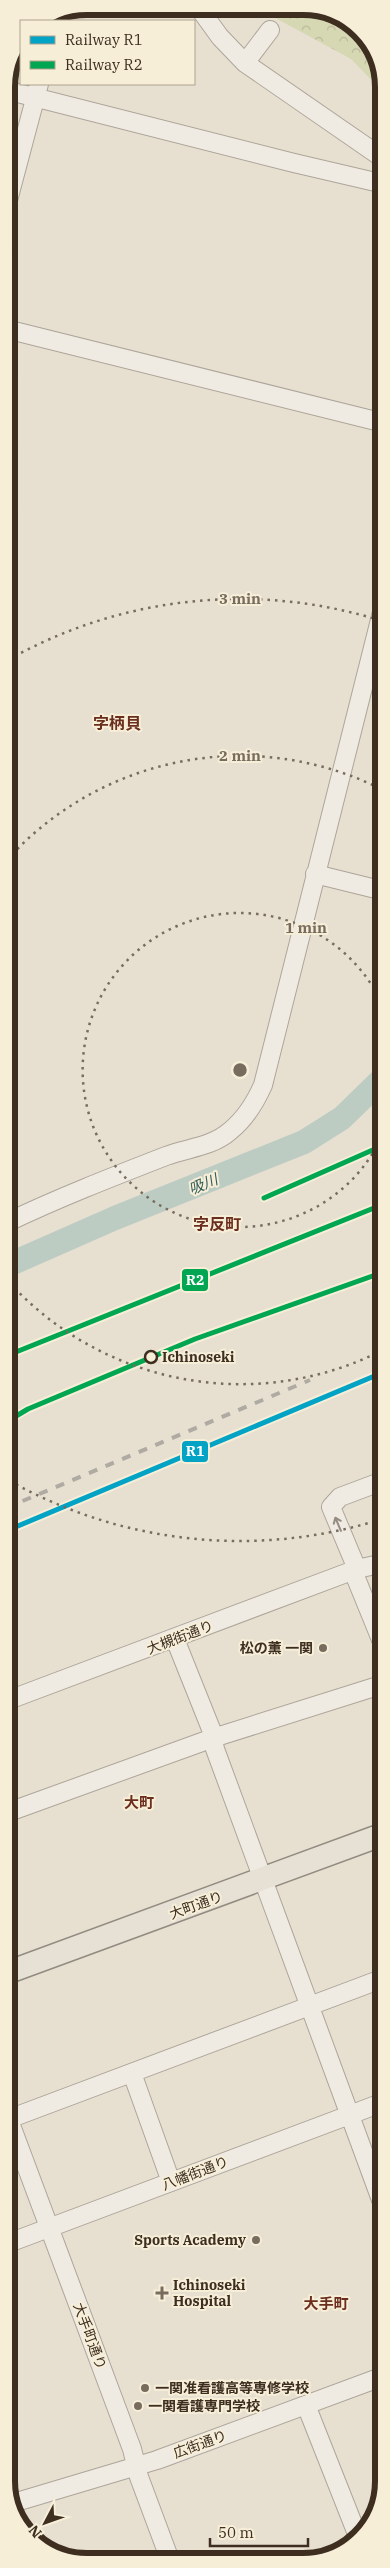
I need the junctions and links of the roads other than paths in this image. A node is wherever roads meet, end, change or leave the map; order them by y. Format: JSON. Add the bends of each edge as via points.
{"nodes":[{"id":1,"x":204,"y":15,"type":"edge"},
{"id":2,"x":270,"y":30,"type":"dead end"},
{"id":3,"x":245,"y":63,"type":"junction"},
{"id":4,"x":15,"y":90,"type":"edge"},
{"id":5,"x":37,"y":91,"type":"edge"},
{"id":6,"x":375,"y":153,"type":"edge"},
{"id":7,"x":15,"y":174,"type":"edge"},
{"id":8,"x":375,"y":182,"type":"edge"},
{"id":9,"x":15,"y":332,"type":"edge"},
{"id":10,"x":375,"y":421,"type":"edge"},
{"id":11,"x":375,"y":640,"type":"edge"},
{"id":12,"x":316,"y":874,"type":"junction"},
{"id":13,"x":375,"y":889,"type":"edge"},
{"id":14,"x":15,"y":1219,"type":"edge"},
{"id":15,"x":375,"y":1484,"type":"edge"},
{"id":16,"x":375,"y":1565,"type":"edge"},
{"id":17,"x":355,"y":1570,"type":"junction"},
{"id":18,"x":375,"y":1624,"type":"edge"},
{"id":19,"x":175,"y":1638,"type":"junction"},
{"id":20,"x":375,"y":1687,"type":"edge"},
{"id":21,"x":15,"y":1698,"type":"edge"},
{"id":22,"x":213,"y":1738,"type":"junction"},
{"id":23,"x":15,"y":1810,"type":"edge"},
{"id":24,"x":375,"y":1837,"type":"edge"},
{"id":25,"x":262,"y":1881,"type":"junction"},
{"id":26,"x":15,"y":1970,"type":"edge"},
{"id":27,"x":375,"y":1981,"type":"edge"},
{"id":28,"x":308,"y":2006,"type":"junction"},
{"id":29,"x":132,"y":2073,"type":"junction"},
{"id":30,"x":375,"y":2105,"type":"edge"},
{"id":31,"x":15,"y":2114,"type":"edge"},
{"id":32,"x":349,"y":2115,"type":"junction"},
{"id":33,"x":15,"y":2137,"type":"edge"},
{"id":34,"x":171,"y":2182,"type":"junction"},
{"id":35,"x":375,"y":2184,"type":"edge"},
{"id":36,"x":50,"y":2227,"type":"junction"},
{"id":37,"x":15,"y":2241,"type":"edge"},
{"id":38,"x":375,"y":2379,"type":"edge"},
{"id":39,"x":306,"y":2405,"type":"junction"},
{"id":40,"x":137,"y":2466,"type":"junction"},
{"id":41,"x":18,"y":2502,"type":"edge"},
{"id":42,"x":355,"y":2530,"type":"edge"},
{"id":43,"x":168,"y":2553,"type":"edge"}],
"edges":[{"from":1,"to":3,"type":"street"},
{"from":2,"to":3,"type":"street"},
{"from":3,"to":6,"type":"street"},
{"from":4,"to":5,"type":"street"},
{"from":5,"to":7,"type":"street"},
{"from":5,"to":8,"type":"street","via":[[294,163]]},
{"from":9,"to":10,"type":"street"},
{"from":11,"to":12,"type":"street"},
{"from":12,"to":13,"type":"street"},
{"from":12,"to":14,"type":"street","via":[[263,1085],[248,1113],[229,1132],[207,1144],[169,1155]]},
{"from":17,"to":15,"type":"street","one_way":true,"via":[[330,1507],[340,1497]]},
{"from":16,"to":17,"type":"street","name":"大槻街通り"},
{"from":17,"to":18,"type":"street"},
{"from":17,"to":19,"type":"street","name":"大槻街通り"},
{"from":19,"to":21,"type":"street","name":"大槻街通り"},
{"from":19,"to":22,"type":"street"},
{"from":20,"to":22,"type":"street"},
{"from":22,"to":23,"type":"street"},
{"from":22,"to":25,"type":"street"},
{"from":24,"to":25,"type":"main road","name":"大町通り"},
{"from":25,"to":26,"type":"main road","name":"大町通り"},
{"from":25,"to":28,"type":"street"},
{"from":27,"to":28,"type":"street"},
{"from":28,"to":29,"type":"street"},
{"from":28,"to":32,"type":"street"},
{"from":29,"to":31,"type":"street"},
{"from":29,"to":34,"type":"street"},
{"from":30,"to":32,"type":"street","name":"八幡街通り"},
{"from":32,"to":34,"type":"street","name":"八幡街通り"},
{"from":32,"to":35,"type":"street"},
{"from":33,"to":36,"type":"street","name":"大手町通り"},
{"from":34,"to":36,"type":"street","name":"八幡街通り"},
{"from":36,"to":37,"type":"street","name":"八幡街通り"},
{"from":36,"to":40,"type":"street","name":"大手町通り"},
{"from":38,"to":39,"type":"street","name":"広街通り"},
{"from":39,"to":40,"type":"street","name":"広街通り"},
{"from":39,"to":42,"type":"street"},
{"from":40,"to":41,"type":"street","name":"広街通り"},
{"from":40,"to":43,"type":"street","name":"大手町通り"}]}
